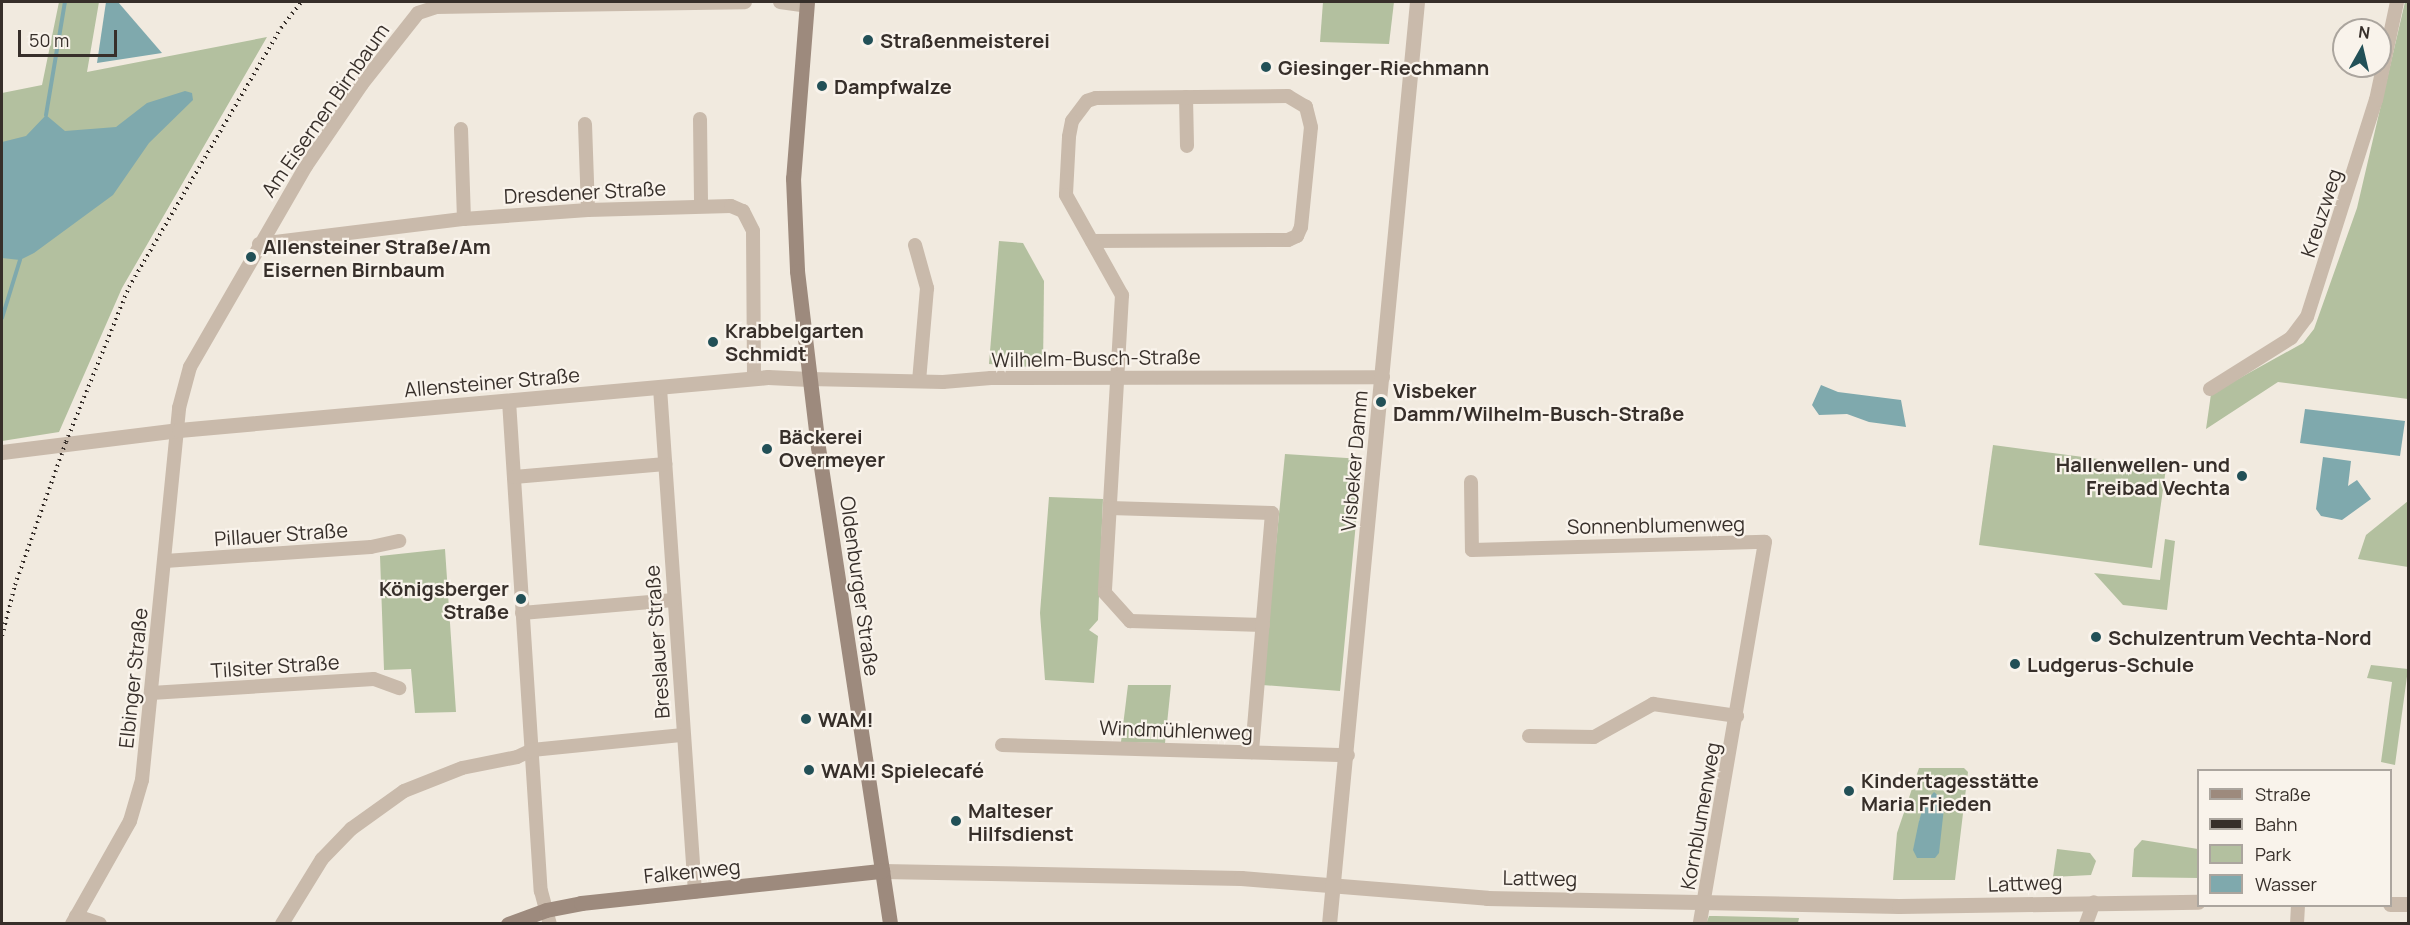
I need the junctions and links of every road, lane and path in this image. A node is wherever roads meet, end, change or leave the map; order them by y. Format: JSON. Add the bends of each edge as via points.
{"nodes":[{"id":1,"x":745,"y":2,"type":"edge"},
{"id":2,"x":780,"y":2,"type":"edge"},
{"id":3,"x":1417,"y":2,"type":"edge"},
{"id":4,"x":2397,"y":2,"type":"edge"},
{"id":5,"x":807,"y":4,"type":"edge"},
{"id":6,"x":1186,"y":97,"type":"junction"},
{"id":7,"x":699,"y":119,"type":"dead end"},
{"id":8,"x":585,"y":124,"type":"dead end"},
{"id":9,"x":460,"y":129,"type":"dead end"},
{"id":10,"x":1187,"y":146,"type":"dead end"},
{"id":11,"x":701,"y":205,"type":"junction"},
{"id":12,"x":588,"y":210,"type":"junction"},
{"id":13,"x":464,"y":219,"type":"junction"},
{"id":14,"x":1092,"y":241,"type":"junction"},
{"id":15,"x":259,"y":244,"type":"junction"},
{"id":16,"x":915,"y":245,"type":"dead end"},
{"id":17,"x":1119,"y":377,"type":"junction"},
{"id":18,"x":1383,"y":377,"type":"junction"},
{"id":19,"x":754,"y":379,"type":"junction"},
{"id":20,"x":809,"y":379,"type":"junction"},
{"id":21,"x":920,"y":381,"type":"junction"},
{"id":22,"x":660,"y":388,"type":"junction"},
{"id":23,"x":2210,"y":389,"type":"dead end"},
{"id":24,"x":509,"y":401,"type":"junction"},
{"id":25,"x":179,"y":430,"type":"junction"},
{"id":26,"x":2,"y":452,"type":"edge"},
{"id":27,"x":665,"y":464,"type":"junction"},
{"id":28,"x":514,"y":477,"type":"junction"},
{"id":29,"x":1471,"y":482,"type":"dead end"},
{"id":30,"x":1110,"y":508,"type":"junction"},
{"id":31,"x":399,"y":541,"type":"dead end"},
{"id":32,"x":165,"y":561,"type":"junction"},
{"id":33,"x":673,"y":600,"type":"junction"},
{"id":34,"x":522,"y":613,"type":"junction"},
{"id":35,"x":1754,"y":616,"type":"joint"},
{"id":36,"x":1263,"y":625,"type":"junction"},
{"id":37,"x":399,"y":688,"type":"dead end"},
{"id":38,"x":151,"y":693,"type":"junction"},
{"id":39,"x":1737,"y":716,"type":"junction"},
{"id":40,"x":683,"y":735,"type":"junction"},
{"id":41,"x":1529,"y":736,"type":"dead end"},
{"id":42,"x":1002,"y":745,"type":"dead end"},
{"id":43,"x":532,"y":750,"type":"junction"},
{"id":44,"x":1252,"y":752,"type":"junction"},
{"id":45,"x":1348,"y":755,"type":"junction"},
{"id":46,"x":882,"y":871,"type":"junction"},
{"id":47,"x":1334,"y":885,"type":"junction"},
{"id":48,"x":694,"y":892,"type":"junction"},
{"id":49,"x":1705,"y":902,"type":"junction"},
{"id":50,"x":2094,"y":902,"type":"junction"},
{"id":51,"x":2197,"y":902,"type":"edge"},
{"id":52,"x":2392,"y":904,"type":"edge"},
{"id":53,"x":2409,"y":904,"type":"edge"},
{"id":54,"x":2298,"y":907,"type":"edge"},
{"id":55,"x":548,"y":917,"type":"edge"},
{"id":56,"x":74,"y":920,"type":"edge"},
{"id":57,"x":100,"y":924,"type":"edge"},
{"id":58,"x":282,"y":924,"type":"edge"},
{"id":59,"x":508,"y":924,"type":"edge"},
{"id":60,"x":890,"y":924,"type":"edge"},
{"id":61,"x":1329,"y":924,"type":"edge"},
{"id":62,"x":1700,"y":924,"type":"edge"},
{"id":63,"x":2086,"y":924,"type":"edge"},
{"id":64,"x":2297,"y":924,"type":"edge"}],
"edges":[{"from":1,"to":15,"type":"street","name":"Am Eisernen Birnbaum","via":[[436,7],[418,13],[337,120]]},
{"from":2,"to":5,"type":"street"},
{"from":3,"to":18,"type":"street","name":"Visbeker Damm"},
{"from":4,"to":23,"type":"street","name":"Kreuzweg","via":[[2376,100],[2307,317],[2291,338]]},
{"from":5,"to":20,"type":"main road","name":"Oldenburger Straße","via":[[794,219]]},
{"from":6,"to":10,"type":"street"},
{"from":6,"to":14,"type":"street","via":[[1096,98],[1087,101],[1072,121],[1066,195]]},
{"from":6,"to":14,"type":"street","via":[[1288,96],[1306,107],[1311,127],[1297,236],[1288,240]]},
{"from":7,"to":11,"type":"street"},
{"from":8,"to":12,"type":"street"},
{"from":9,"to":13,"type":"street"},
{"from":11,"to":12,"type":"street","name":"Dresdener Straße"},
{"from":11,"to":19,"type":"street","name":"Dresdener Straße","via":[[731,206],[749,219]]},
{"from":12,"to":13,"type":"street","name":"Dresdener Straße"},
{"from":13,"to":15,"type":"street","name":"Dresdener Straße"},
{"from":14,"to":17,"type":"street","via":[[1122,295]]},
{"from":15,"to":25,"type":"street","name":"Am Eisernen Birnbaum","via":[[190,367],[179,408]]},
{"from":16,"to":21,"type":"street","via":[[927,288]]},
{"from":17,"to":18,"type":"street","name":"Wilhelm-Busch-Straße"},
{"from":17,"to":21,"type":"street","name":"Wilhelm-Busch-Straße"},
{"from":17,"to":30,"type":"street"},
{"from":18,"to":45,"type":"street","name":"Visbeker Damm"},
{"from":19,"to":20,"type":"street","name":"Allensteiner Straße"},
{"from":19,"to":22,"type":"street","name":"Allensteiner Straße"},
{"from":20,"to":21,"type":"street","name":"Wilhelm-Busch-Straße"},
{"from":20,"to":46,"type":"main road","name":"Oldenburger Straße"},
{"from":22,"to":24,"type":"street","name":"Allensteiner Straße"},
{"from":22,"to":27,"type":"street","name":"Breslauer Straße"},
{"from":24,"to":25,"type":"street","name":"Allensteiner Straße"},
{"from":24,"to":28,"type":"street"},
{"from":25,"to":26,"type":"street","name":"Allensteiner Straße"},
{"from":25,"to":32,"type":"street","name":"Elbinger Straße"},
{"from":27,"to":28,"type":"street"},
{"from":27,"to":33,"type":"street","name":"Breslauer Straße"},
{"from":28,"to":34,"type":"street"},
{"from":29,"to":35,"type":"street","name":"Sonnenblumenweg","via":[[1472,550],[1765,542]]},
{"from":30,"to":36,"type":"street","via":[[1106,593],[1130,621]]},
{"from":30,"to":36,"type":"street","via":[[1272,513]]},
{"from":31,"to":32,"type":"street","name":"Pillauer Straße","via":[[371,547]]},
{"from":32,"to":38,"type":"street","name":"Elbinger Straße"},
{"from":33,"to":34,"type":"street"},
{"from":33,"to":40,"type":"street","name":"Breslauer Straße"},
{"from":34,"to":43,"type":"street"},
{"from":35,"to":39,"type":"street","name":"Kornblumenweg"},
{"from":36,"to":44,"type":"street"},
{"from":37,"to":38,"type":"street","name":"Tilsiter Straße","via":[[374,679]]},
{"from":38,"to":56,"type":"street","name":"Elbinger Straße","via":[[142,780],[130,821]]},
{"from":39,"to":41,"type":"street","via":[[1653,704],[1594,736]]},
{"from":39,"to":49,"type":"street","name":"Kornblumenweg"},
{"from":40,"to":43,"type":"street"},
{"from":40,"to":48,"type":"street","name":"Breslauer Straße"},
{"from":42,"to":44,"type":"street","name":"Windmühlenweg"},
{"from":43,"to":55,"type":"street","via":[[541,891]]},
{"from":43,"to":58,"type":"street","via":[[517,757],[462,768],[404,791],[351,829],[322,859]]},
{"from":44,"to":45,"type":"street","name":"Windmühlenweg"},
{"from":45,"to":47,"type":"street","name":"Visbeker Damm"},
{"from":46,"to":47,"type":"street","name":"Lattweg","via":[[1230,878]]},
{"from":46,"to":48,"type":"main road","name":"Falkenweg"},
{"from":46,"to":60,"type":"main road","name":"Oldenburger Straße"},
{"from":47,"to":49,"type":"street","name":"Lattweg","via":[[1446,897]]},
{"from":47,"to":61,"type":"street","name":"Visbeker Damm"},
{"from":48,"to":55,"type":"main road","name":"Falkenweg"},
{"from":49,"to":50,"type":"street","name":"Lattweg","via":[[1930,906]]},
{"from":49,"to":62,"type":"street","name":"Kornblumenweg"},
{"from":50,"to":51,"type":"street","name":"Lattweg"},
{"from":50,"to":63,"type":"street"},
{"from":52,"to":53,"type":"street"},
{"from":54,"to":64,"type":"street"},
{"from":55,"to":59,"type":"main road","name":"Falkenweg"},
{"from":56,"to":57,"type":"street"}]}
